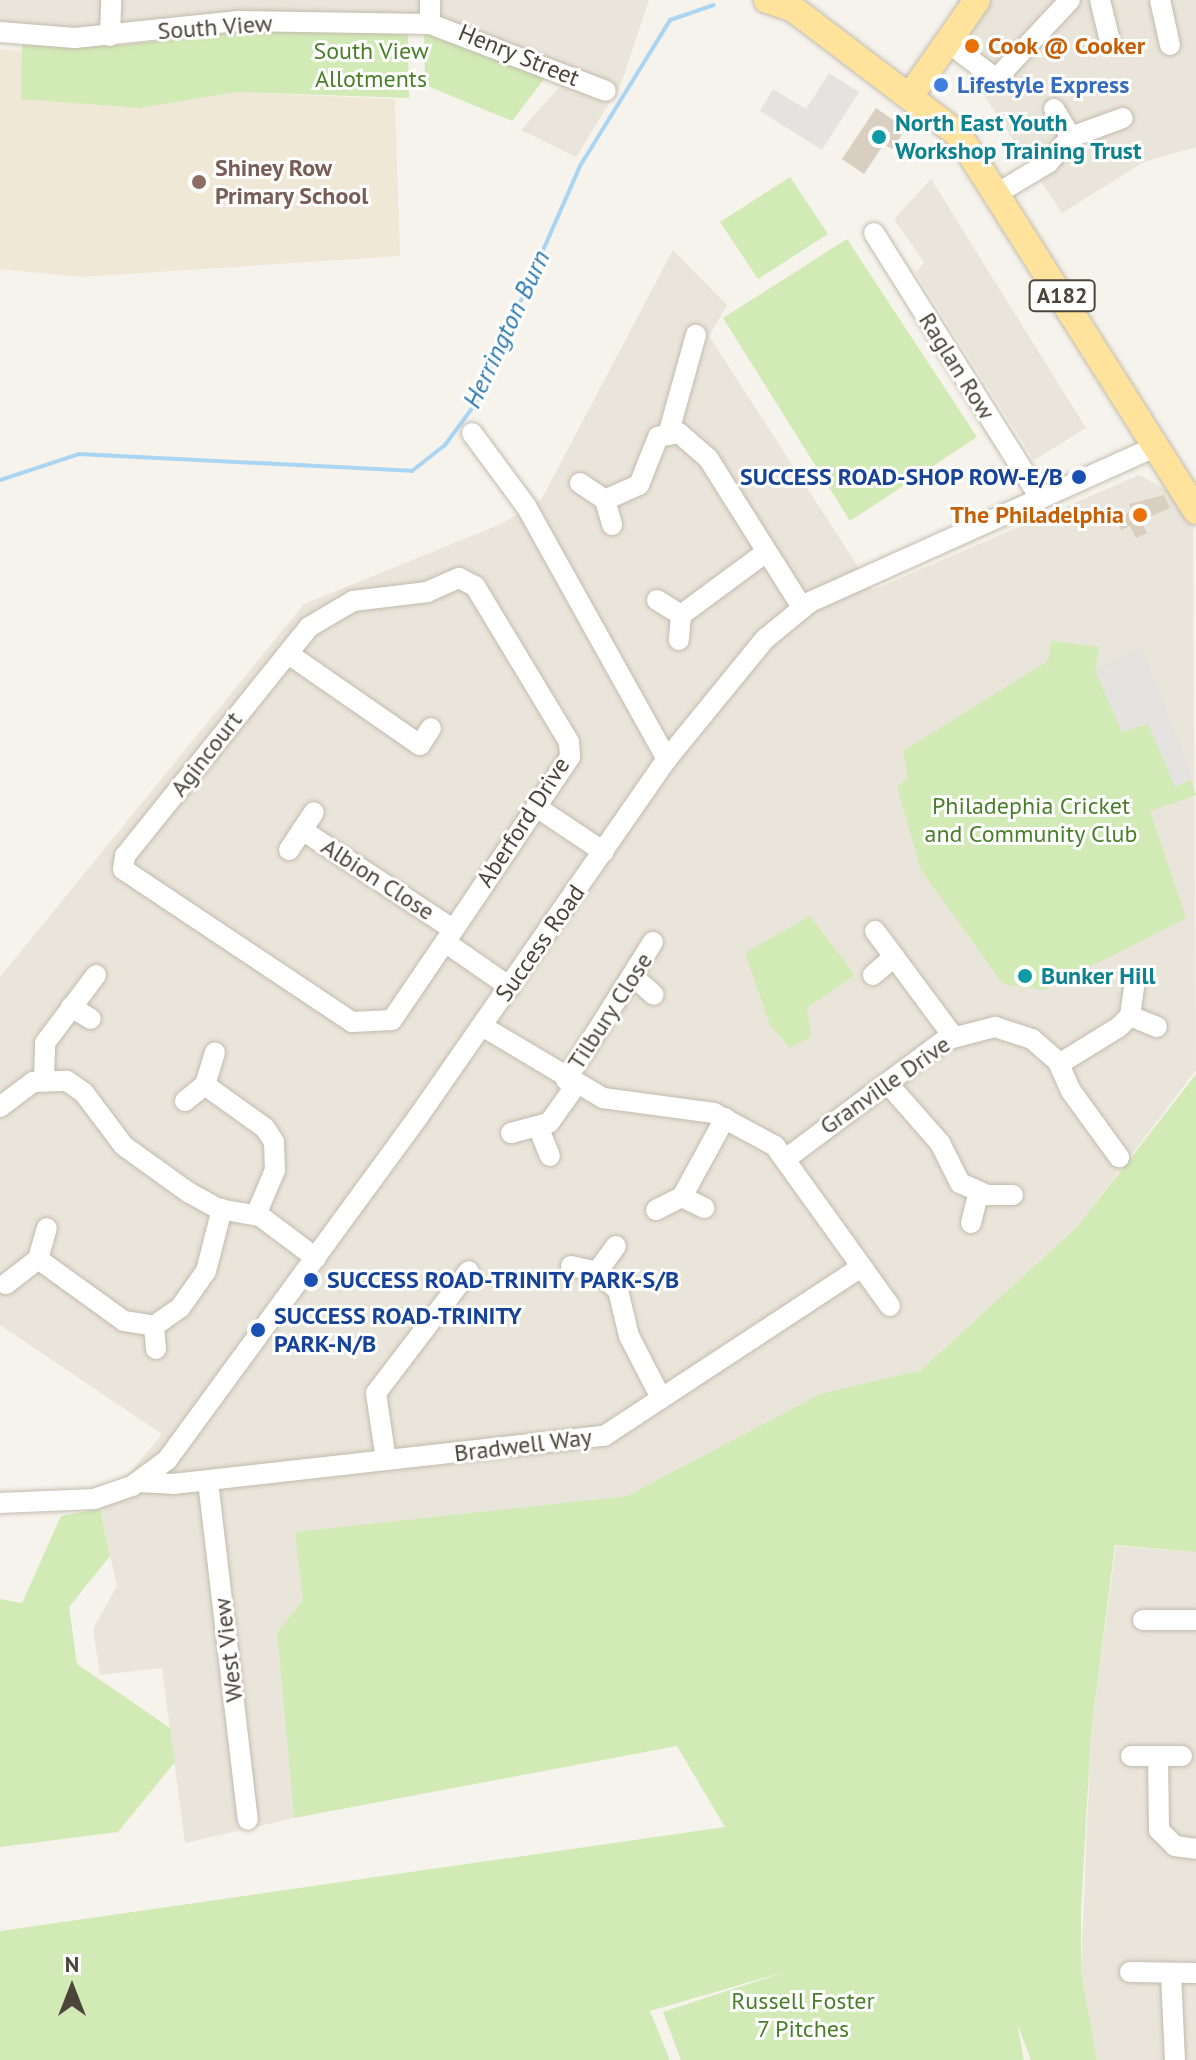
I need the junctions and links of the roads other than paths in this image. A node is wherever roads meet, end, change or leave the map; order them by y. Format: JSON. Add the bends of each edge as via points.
{"nodes":[{"id":1,"x":111,"y":0,"type":"edge"},
{"id":2,"x":430,"y":0,"type":"edge"},
{"id":3,"x":767,"y":0,"type":"edge"},
{"id":4,"x":977,"y":0,"type":"edge"},
{"id":5,"x":1070,"y":0,"type":"edge"},
{"id":6,"x":1100,"y":0,"type":"edge"},
{"id":7,"x":1160,"y":0,"type":"edge"},
{"id":8,"x":798,"y":3,"type":"edge"},
{"id":9,"x":430,"y":24,"type":"junction"},
{"id":10,"x":0,"y":32,"type":"edge"},
{"id":11,"x":110,"y":36,"type":"junction"},
{"id":12,"x":946,"y":41,"type":"junction"},
{"id":13,"x":1110,"y":41,"type":"dead end"},
{"id":14,"x":1170,"y":45,"type":"dead end"},
{"id":15,"x":606,"y":91,"type":"dead end"},
{"id":16,"x":912,"y":93,"type":"junction"},
{"id":17,"x":1054,"y":109,"type":"dead end"},
{"id":18,"x":1123,"y":118,"type":"dead end"},
{"id":19,"x":1071,"y":137,"type":"junction"},
{"id":20,"x":996,"y":194,"type":"junction"},
{"id":21,"x":874,"y":233,"type":"dead end"},
{"id":22,"x":696,"y":335,"type":"dead end"},
{"id":23,"x":472,"y":433,"type":"dead end"},
{"id":24,"x":668,"y":435,"type":"junction"},
{"id":25,"x":1155,"y":447,"type":"junction"},
{"id":26,"x":580,"y":483,"type":"dead end"},
{"id":27,"x":1040,"y":498,"type":"junction"},
{"id":28,"x":605,"y":500,"type":"junction"},
{"id":29,"x":1196,"y":511,"type":"edge"},
{"id":30,"x":612,"y":525,"type":"dead end"},
{"id":31,"x":766,"y":552,"type":"junction"},
{"id":32,"x":468,"y":580,"type":"joint"},
{"id":33,"x":657,"y":600,"type":"dead end"},
{"id":34,"x":802,"y":607,"type":"junction"},
{"id":35,"x":681,"y":615,"type":"junction"},
{"id":36,"x":679,"y":640,"type":"dead end"},
{"id":37,"x":290,"y":655,"type":"junction"},
{"id":38,"x":420,"y":744,"type":"dead end"},
{"id":39,"x":667,"y":759,"type":"junction"},
{"id":40,"x":538,"y":808,"type":"junction"},
{"id":41,"x":314,"y":812,"type":"dead end"},
{"id":42,"x":302,"y":830,"type":"junction"},
{"id":43,"x":289,"y":850,"type":"dead end"},
{"id":44,"x":604,"y":852,"type":"junction"},
{"id":45,"x":125,"y":856,"type":"joint"},
{"id":46,"x":875,"y":931,"type":"dead end"},
{"id":47,"x":449,"y":935,"type":"junction"},
{"id":48,"x":653,"y":942,"type":"dead end"},
{"id":49,"x":894,"y":957,"type":"junction"},
{"id":50,"x":96,"y":975,"type":"dead end"},
{"id":51,"x":873,"y":975,"type":"dead end"},
{"id":52,"x":635,"y":978,"type":"junction"},
{"id":53,"x":1135,"y":981,"type":"dead end"},
{"id":54,"x":510,"y":987,"type":"junction"},
{"id":55,"x":654,"y":995,"type":"dead end"},
{"id":56,"x":71,"y":1007,"type":"junction"},
{"id":57,"x":1130,"y":1016,"type":"junction"},
{"id":58,"x":91,"y":1019,"type":"dead end"},
{"id":59,"x":482,"y":1026,"type":"junction"},
{"id":60,"x":1157,"y":1027,"type":"dead end"},
{"id":61,"x":953,"y":1036,"type":"junction"},
{"id":62,"x":215,"y":1053,"type":"dead end"},
{"id":63,"x":1059,"y":1064,"type":"junction"},
{"id":64,"x":44,"y":1078,"type":"junction"},
{"id":65,"x":571,"y":1082,"type":"junction"},
{"id":66,"x":205,"y":1085,"type":"junction"},
{"id":67,"x":890,"y":1086,"type":"junction"},
{"id":68,"x":185,"y":1101,"type":"dead end"},
{"id":69,"x":0,"y":1107,"type":"edge"},
{"id":70,"x":725,"y":1118,"type":"junction"},
{"id":71,"x":539,"y":1129,"type":"junction"},
{"id":72,"x":511,"y":1133,"type":"dead end"},
{"id":73,"x":550,"y":1156,"type":"dead end"},
{"id":74,"x":1119,"y":1157,"type":"dead end"},
{"id":75,"x":787,"y":1158,"type":"junction"},
{"id":76,"x":979,"y":1192,"type":"junction"},
{"id":77,"x":1013,"y":1195,"type":"dead end"},
{"id":78,"x":682,"y":1197,"type":"junction"},
{"id":79,"x":705,"y":1208,"type":"dead end"},
{"id":80,"x":222,"y":1209,"type":"junction"},
{"id":81,"x":656,"y":1210,"type":"dead end"},
{"id":82,"x":256,"y":1215,"type":"junction"},
{"id":83,"x":971,"y":1223,"type":"dead end"},
{"id":84,"x":47,"y":1228,"type":"dead end"},
{"id":85,"x":616,"y":1246,"type":"dead end"},
{"id":86,"x":316,"y":1258,"type":"junction"},
{"id":87,"x":38,"y":1259,"type":"junction"},
{"id":88,"x":571,"y":1266,"type":"dead end"},
{"id":89,"x":860,"y":1268,"type":"junction"},
{"id":90,"x":469,"y":1271,"type":"dead end"},
{"id":91,"x":597,"y":1272,"type":"junction"},
{"id":92,"x":6,"y":1284,"type":"dead end"},
{"id":93,"x":890,"y":1306,"type":"dead end"},
{"id":94,"x":154,"y":1326,"type":"junction"},
{"id":95,"x":156,"y":1349,"type":"dead end"},
{"id":96,"x":661,"y":1398,"type":"junction"},
{"id":97,"x":386,"y":1460,"type":"junction"},
{"id":98,"x":208,"y":1481,"type":"junction"},
{"id":99,"x":137,"y":1482,"type":"junction"},
{"id":100,"x":0,"y":1503,"type":"edge"},
{"id":101,"x":1143,"y":1620,"type":"dead end"},
{"id":102,"x":1196,"y":1620,"type":"edge"},
{"id":103,"x":1131,"y":1756,"type":"dead end"},
{"id":104,"x":1158,"y":1756,"type":"junction"},
{"id":105,"x":1182,"y":1756,"type":"dead end"},
{"id":106,"x":248,"y":1820,"type":"dead end"},
{"id":107,"x":1196,"y":1849,"type":"edge"},
{"id":108,"x":1130,"y":1972,"type":"dead end"},
{"id":109,"x":1171,"y":1973,"type":"junction"},
{"id":110,"x":1196,"y":1973,"type":"edge"},
{"id":111,"x":1175,"y":2060,"type":"edge"}],
"edges":[{"from":1,"to":11,"type":"street"},
{"from":2,"to":9,"type":"street"},
{"from":3,"to":8,"type":"main road","number":"A182"},
{"from":4,"to":12,"type":"main road"},
{"from":5,"to":12,"type":"street","via":[[996,79]]},
{"from":6,"to":13,"type":"street"},
{"from":7,"to":14,"type":"street"},
{"from":8,"to":16,"type":"main road","number":"A182","via":[[831,43]]},
{"from":9,"to":11,"type":"street","name":"South View","via":[[238,21]]},
{"from":9,"to":15,"type":"street","name":"Henry Street"},
{"from":10,"to":11,"type":"street","name":"South View"},
{"from":12,"to":16,"type":"main road"},
{"from":16,"to":20,"type":"main road","number":"A182","via":[[958,134]]},
{"from":17,"to":19,"type":"street"},
{"from":18,"to":19,"type":"street"},
{"from":19,"to":20,"type":"street","via":[[1048,163]]},
{"from":20,"to":25,"type":"main road","number":"A182"},
{"from":21,"to":27,"type":"street","name":"Raglan Row"},
{"from":22,"to":24,"type":"street"},
{"from":23,"to":39,"type":"street","via":[[526,506]]},
{"from":24,"to":28,"type":"street","via":[[658,437],[639,485]]},
{"from":24,"to":31,"type":"street","via":[[679,433],[708,458]]},
{"from":25,"to":27,"type":"street","name":"Success Road"},
{"from":25,"to":29,"type":"main road","number":"A182"},
{"from":26,"to":28,"type":"street"},
{"from":27,"to":34,"type":"street","name":"Success Road"},
{"from":28,"to":30,"type":"street"},
{"from":31,"to":34,"type":"street"},
{"from":31,"to":35,"type":"street"},
{"from":32,"to":37,"type":"street","name":"Agincourt","via":[[353,601],[309,627]]},
{"from":32,"to":40,"type":"street","name":"Aberford Drive","via":[[519,665],[532,673],[569,742],[570,757]]},
{"from":33,"to":35,"type":"street"},
{"from":34,"to":39,"type":"street","name":"Success Road","via":[[741,665]]},
{"from":35,"to":36,"type":"street"},
{"from":37,"to":38,"type":"street"},
{"from":37,"to":45,"type":"street","name":"Agincourt"},
{"from":39,"to":44,"type":"street","name":"Success Road"},
{"from":40,"to":44,"type":"street"},
{"from":40,"to":47,"type":"street","name":"Aberford Drive"},
{"from":41,"to":42,"type":"street","name":"Albion Close"},
{"from":42,"to":43,"type":"street","name":"Albion Close"},
{"from":42,"to":47,"type":"street","name":"Albion Close"},
{"from":44,"to":54,"type":"street","name":"Success Road"},
{"from":45,"to":47,"type":"street","name":"Aberford Drive","via":[[129,876],[352,1022],[372,1026],[392,1020]]},
{"from":46,"to":49,"type":"street"},
{"from":47,"to":54,"type":"street"},
{"from":48,"to":52,"type":"street","name":"Tilbury Close"},
{"from":49,"to":51,"type":"street"},
{"from":49,"to":61,"type":"street"},
{"from":50,"to":56,"type":"street"},
{"from":52,"to":55,"type":"street"},
{"from":52,"to":65,"type":"street","name":"Tilbury Close","via":[[616,997]]},
{"from":53,"to":57,"type":"street"},
{"from":54,"to":59,"type":"street","name":"Success Road"},
{"from":56,"to":58,"type":"street"},
{"from":56,"to":64,"type":"street","via":[[45,1043]]},
{"from":57,"to":60,"type":"street"},
{"from":57,"to":63,"type":"street"},
{"from":59,"to":65,"type":"street"},
{"from":59,"to":86,"type":"street","name":"Success Road"},
{"from":61,"to":63,"type":"street","name":"Granville Drive","via":[[976,1027],[1014,1030]]},
{"from":61,"to":67,"type":"street","name":"Granville Drive"},
{"from":62,"to":66,"type":"street"},
{"from":63,"to":74,"type":"street","name":"Granville Drive","via":[[1071,1091]]},
{"from":64,"to":69,"type":"street"},
{"from":64,"to":80,"type":"street","via":[[77,1086],[124,1146]]},
{"from":65,"to":70,"type":"street","via":[[615,1102]]},
{"from":65,"to":71,"type":"street","name":"Tilbury Close","via":[[557,1118]]},
{"from":66,"to":68,"type":"street"},
{"from":66,"to":82,"type":"street","via":[[265,1128],[274,1142],[275,1170]]},
{"from":67,"to":75,"type":"street","name":"Granville Drive"},
{"from":67,"to":76,"type":"street","via":[[940,1143],[960,1183]]},
{"from":70,"to":75,"type":"street"},
{"from":70,"to":78,"type":"street"},
{"from":71,"to":72,"type":"street"},
{"from":71,"to":73,"type":"street"},
{"from":75,"to":89,"type":"street"},
{"from":76,"to":77,"type":"street"},
{"from":76,"to":83,"type":"street"},
{"from":78,"to":79,"type":"street"},
{"from":78,"to":81,"type":"street"},
{"from":80,"to":82,"type":"street"},
{"from":80,"to":94,"type":"street","via":[[206,1271],[180,1308]]},
{"from":82,"to":86,"type":"street"},
{"from":84,"to":87,"type":"street"},
{"from":85,"to":91,"type":"street"},
{"from":86,"to":99,"type":"street","name":"Success Road","via":[[179,1444]]},
{"from":87,"to":92,"type":"street","via":[[17,1270]]},
{"from":87,"to":94,"type":"street","via":[[124,1321]]},
{"from":88,"to":91,"type":"street"},
{"from":89,"to":93,"type":"street"},
{"from":89,"to":96,"type":"street","name":"Bradwell Way"},
{"from":90,"to":97,"type":"street","via":[[376,1393]]},
{"from":91,"to":96,"type":"street","via":[[618,1290],[629,1336]]},
{"from":94,"to":95,"type":"street"},
{"from":96,"to":97,"type":"street","name":"Bradwell Way","via":[[589,1440]]},
{"from":97,"to":98,"type":"street","name":"Bradwell Way"},
{"from":98,"to":99,"type":"street","name":"Bradwell Way"},
{"from":98,"to":106,"type":"street","name":"West View"},
{"from":99,"to":100,"type":"street","name":"Success Road","via":[[94,1499]]},
{"from":101,"to":102,"type":"street"},
{"from":103,"to":104,"type":"street"},
{"from":104,"to":105,"type":"street"},
{"from":104,"to":107,"type":"street","via":[[1159,1830],[1175,1846]]},
{"from":108,"to":109,"type":"street"},
{"from":109,"to":110,"type":"street"},
{"from":109,"to":111,"type":"street"}]}
